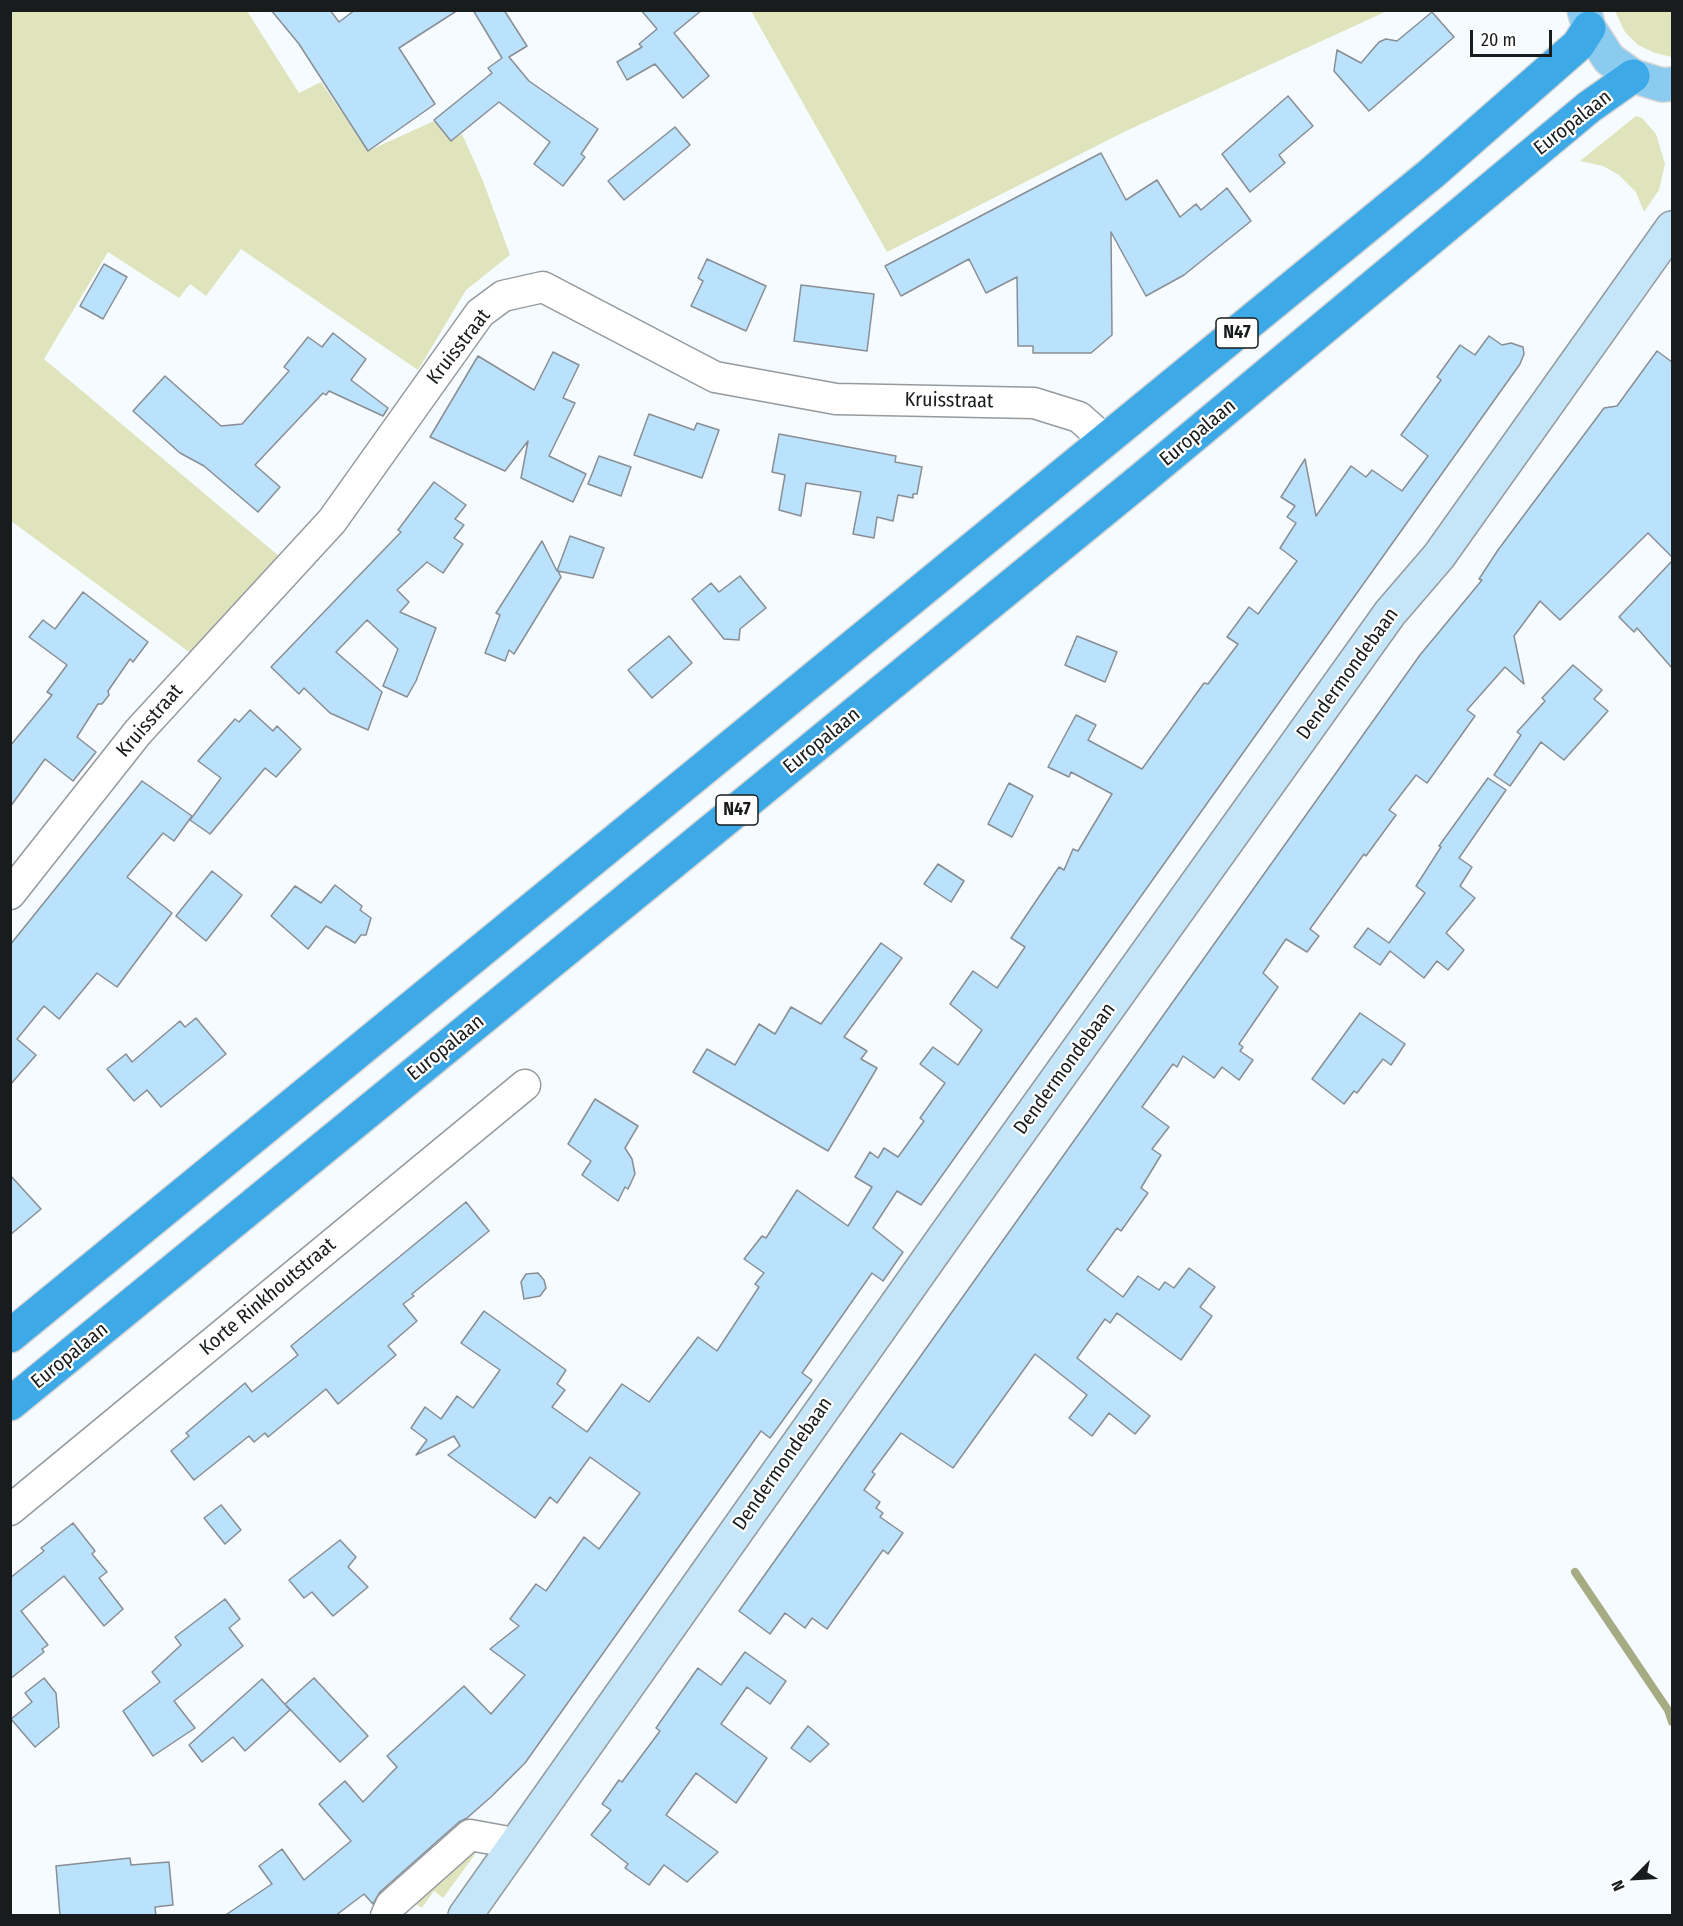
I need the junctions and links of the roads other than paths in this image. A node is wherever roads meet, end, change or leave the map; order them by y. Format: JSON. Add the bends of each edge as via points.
{"nodes":[{"id":1,"x":1587,"y":19,"type":"edge"},
{"id":2,"x":1633,"y":76,"type":"junction"},
{"id":3,"x":1672,"y":84,"type":"edge"},
{"id":4,"x":1672,"y":228,"type":"edge"},
{"id":5,"x":1106,"y":441,"type":"junction"},
{"id":6,"x":10,"y":894,"type":"edge"},
{"id":7,"x":525,"y":1085,"type":"dead end"},
{"id":8,"x":10,"y":1336,"type":"edge"},
{"id":9,"x":10,"y":1404,"type":"edge"},
{"id":10,"x":10,"y":1510,"type":"edge"},
{"id":11,"x":514,"y":1843,"type":"junction"},
{"id":12,"x":386,"y":1916,"type":"edge"},
{"id":13,"x":465,"y":1916,"type":"edge"}],
"edges":[{"from":1,"to":2,"type":"main road","name":"Europalaan","number":"N47","via":[[1609,59]]},
{"from":1,"to":5,"type":"highway","name":"Europalaan","number":"N47","via":[[1578,45],[1432,173]]},
{"from":2,"to":3,"type":"main road","name":"Europalaan","number":"N47"},
{"from":2,"to":9,"type":"highway","name":"Europalaan","number":"N47","via":[[1589,107],[1134,486]]},
{"from":4,"to":11,"type":"street","name":"Dendermondebaan","via":[[1438,556],[1390,613]]},
{"from":5,"to":6,"type":"street","name":"Kruisstraat","via":[[1079,417],[1035,403],[836,399],[715,377],[543,287],[503,296],[480,313],[332,520],[138,732]]},
{"from":5,"to":8,"type":"highway","name":"Europalaan","number":"N47"},
{"from":7,"to":10,"type":"street","name":"Korte Rinkhoutstraat"},
{"from":11,"to":12,"type":"street","via":[[470,1835],[391,1905]]},
{"from":11,"to":13,"type":"street","name":"Dendermondebaan"}]}
